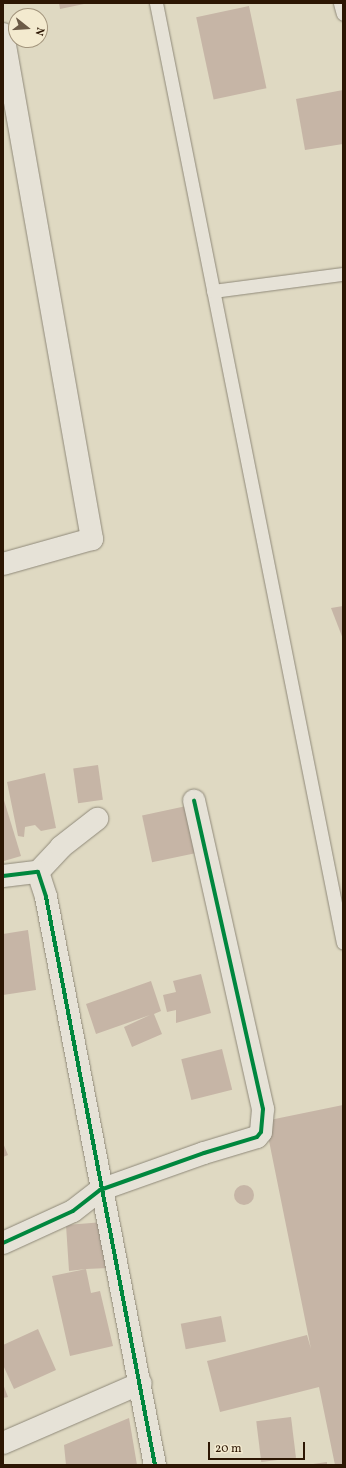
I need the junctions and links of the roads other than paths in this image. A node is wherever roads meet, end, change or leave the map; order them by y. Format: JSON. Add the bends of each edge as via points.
{"nodes":[{"id":1,"x":156,"y":3,"type":"edge"},
{"id":2,"x":340,"y":3,"type":"edge"},
{"id":3,"x":343,"y":14,"type":"edge"},
{"id":4,"x":3,"y":34,"type":"edge"},
{"id":5,"x":343,"y":274,"type":"edge"},
{"id":6,"x":213,"y":292,"type":"junction"},
{"id":7,"x":3,"y":564,"type":"edge"},
{"id":8,"x":194,"y":801,"type":"dead end"},
{"id":9,"x":97,"y":819,"type":"dead end"},
{"id":10,"x":38,"y":872,"type":"junction"},
{"id":11,"x":3,"y":876,"type":"edge"},
{"id":12,"x":343,"y":943,"type":"edge"},
{"id":13,"x":100,"y":1190,"type":"junction"},
{"id":14,"x":3,"y":1243,"type":"edge"},
{"id":15,"x":141,"y":1383,"type":"junction"},
{"id":16,"x":3,"y":1443,"type":"edge"},
{"id":17,"x":155,"y":1465,"type":"edge"}],
"edges":[{"from":1,"to":6,"type":"lane"},
{"from":2,"to":3,"type":"lane"},
{"from":4,"to":7,"type":"street","via":[[92,539]]},
{"from":5,"to":6,"type":"lane"},
{"from":6,"to":12,"type":"lane"},
{"from":8,"to":13,"type":"street","via":[[263,1109],[264,1124],[257,1137]]},
{"from":9,"to":10,"type":"street","via":[[61,847]]},
{"from":10,"to":11,"type":"street"},
{"from":10,"to":13,"type":"street","via":[[59,961]]},
{"from":13,"to":14,"type":"street","via":[[73,1211]]},
{"from":13,"to":15,"type":"street"},
{"from":15,"to":16,"type":"street"},
{"from":15,"to":17,"type":"street"}]}
